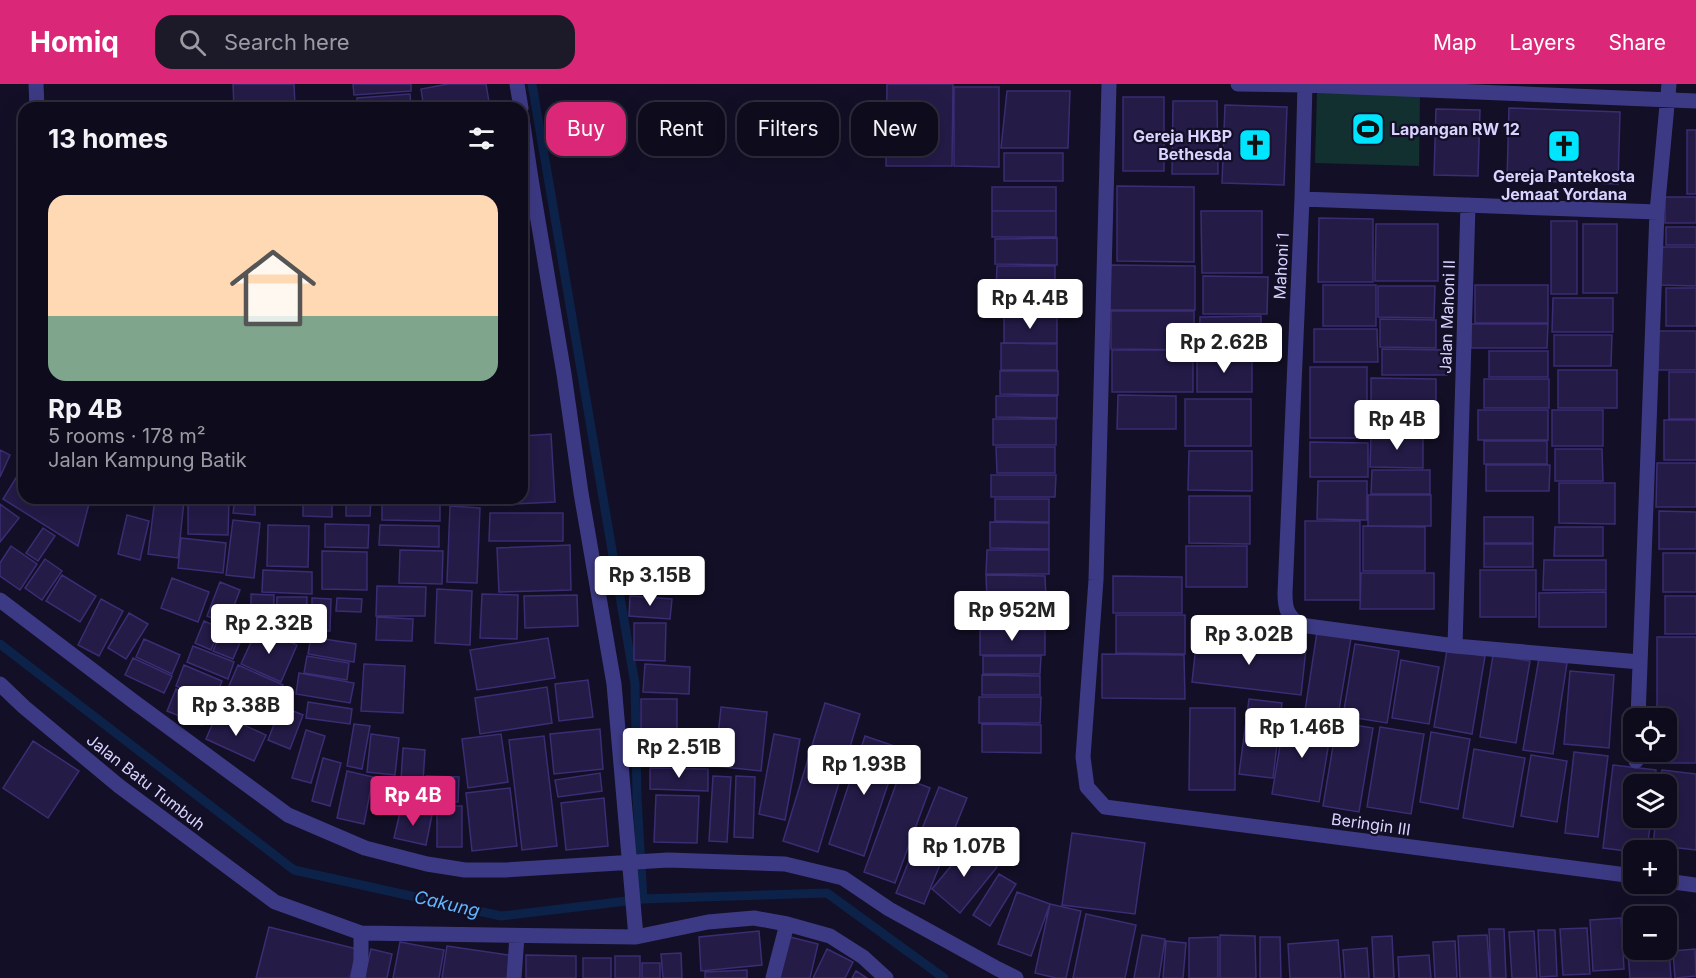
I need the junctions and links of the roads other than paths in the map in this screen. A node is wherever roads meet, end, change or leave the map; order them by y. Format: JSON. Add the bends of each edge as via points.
{"nodes":[{"id":1,"x":36,"y":84,"type":"edge"},
{"id":2,"x":517,"y":84,"type":"edge"},
{"id":3,"x":1109,"y":84,"type":"edge"},
{"id":4,"x":1238,"y":84,"type":"edge"},
{"id":5,"x":1669,"y":84,"type":"edge"},
{"id":6,"x":1305,"y":85,"type":"edge"},
{"id":7,"x":1493,"y":88,"type":"edge"},
{"id":8,"x":1668,"y":100,"type":"junction"},
{"id":9,"x":1696,"y":101,"type":"edge"},
{"id":10,"x":38,"y":102,"type":"edge"},
{"id":11,"x":520,"y":102,"type":"edge"},
{"id":12,"x":528,"y":159,"type":"edge"},
{"id":13,"x":1302,"y":199,"type":"junction"},
{"id":14,"x":1468,"y":205,"type":"junction"},
{"id":15,"x":1657,"y":212,"type":"junction"},
{"id":16,"x":0,"y":600,"type":"edge"},
{"id":17,"x":1455,"y":646,"type":"junction"},
{"id":18,"x":1640,"y":662,"type":"junction"},
{"id":19,"x":0,"y":684,"type":"edge"},
{"id":20,"x":1638,"y":708,"type":"edge"},
{"id":21,"x":632,"y":864,"type":"junction"},
{"id":22,"x":1623,"y":875,"type":"edge"},
{"id":23,"x":1677,"y":882,"type":"edge"},
{"id":24,"x":1696,"y":885,"type":"edge"},
{"id":25,"x":787,"y":924,"type":"junction"},
{"id":26,"x":635,"y":930,"type":"junction"},
{"id":27,"x":361,"y":933,"type":"junction"},
{"id":28,"x":517,"y":936,"type":"junction"},
{"id":29,"x":357,"y":978,"type":"edge"},
{"id":30,"x":514,"y":978,"type":"edge"},
{"id":31,"x":773,"y":978,"type":"edge"},
{"id":32,"x":886,"y":978,"type":"edge"},
{"id":33,"x":1016,"y":978,"type":"edge"}],
"edges":[{"from":1,"to":10,"type":"street"},
{"from":2,"to":11,"type":"street"},
{"from":3,"to":22,"type":"street","name":"Beringin III","via":[[1096,580],[1083,757],[1087,787],[1105,807]]},
{"from":4,"to":6,"type":"street"},
{"from":5,"to":8,"type":"street"},
{"from":6,"to":7,"type":"street"},
{"from":6,"to":13,"type":"street","name":"Mahoni 1"},
{"from":7,"to":8,"type":"street"},
{"from":8,"to":9,"type":"street"},
{"from":8,"to":15,"type":"street"},
{"from":12,"to":21,"type":"street","via":[[614,684]]},
{"from":13,"to":14,"type":"street"},
{"from":13,"to":17,"type":"street","name":"Mahoni 1","via":[[1285,606],[1300,625]]},
{"from":14,"to":15,"type":"street"},
{"from":14,"to":17,"type":"street","name":"Jalan Mahoni II"},
{"from":15,"to":18,"type":"street"},
{"from":16,"to":21,"type":"street","via":[[288,815],[365,848],[465,870]]},
{"from":17,"to":18,"type":"street","name":"Mahoni 1"},
{"from":18,"to":20,"type":"street"},
{"from":19,"to":27,"type":"street","name":"Jalan Batu Tumbuh","via":[[119,786],[275,902]]},
{"from":21,"to":26,"type":"street"},
{"from":21,"to":33,"type":"street","via":[[668,860],[784,864],[843,878],[889,909]]},
{"from":23,"to":24,"type":"street"},
{"from":25,"to":26,"type":"street","name":"Jalan Batu Tumbuh","via":[[754,918]]},
{"from":25,"to":31,"type":"street"},
{"from":25,"to":32,"type":"street","name":"Jalan Batu Tumbuh","via":[[830,936]]},
{"from":26,"to":28,"type":"street","name":"Jalan Batu Tumbuh"},
{"from":27,"to":28,"type":"street","name":"Jalan Batu Tumbuh"},
{"from":27,"to":29,"type":"street"},
{"from":28,"to":30,"type":"street"}]}
